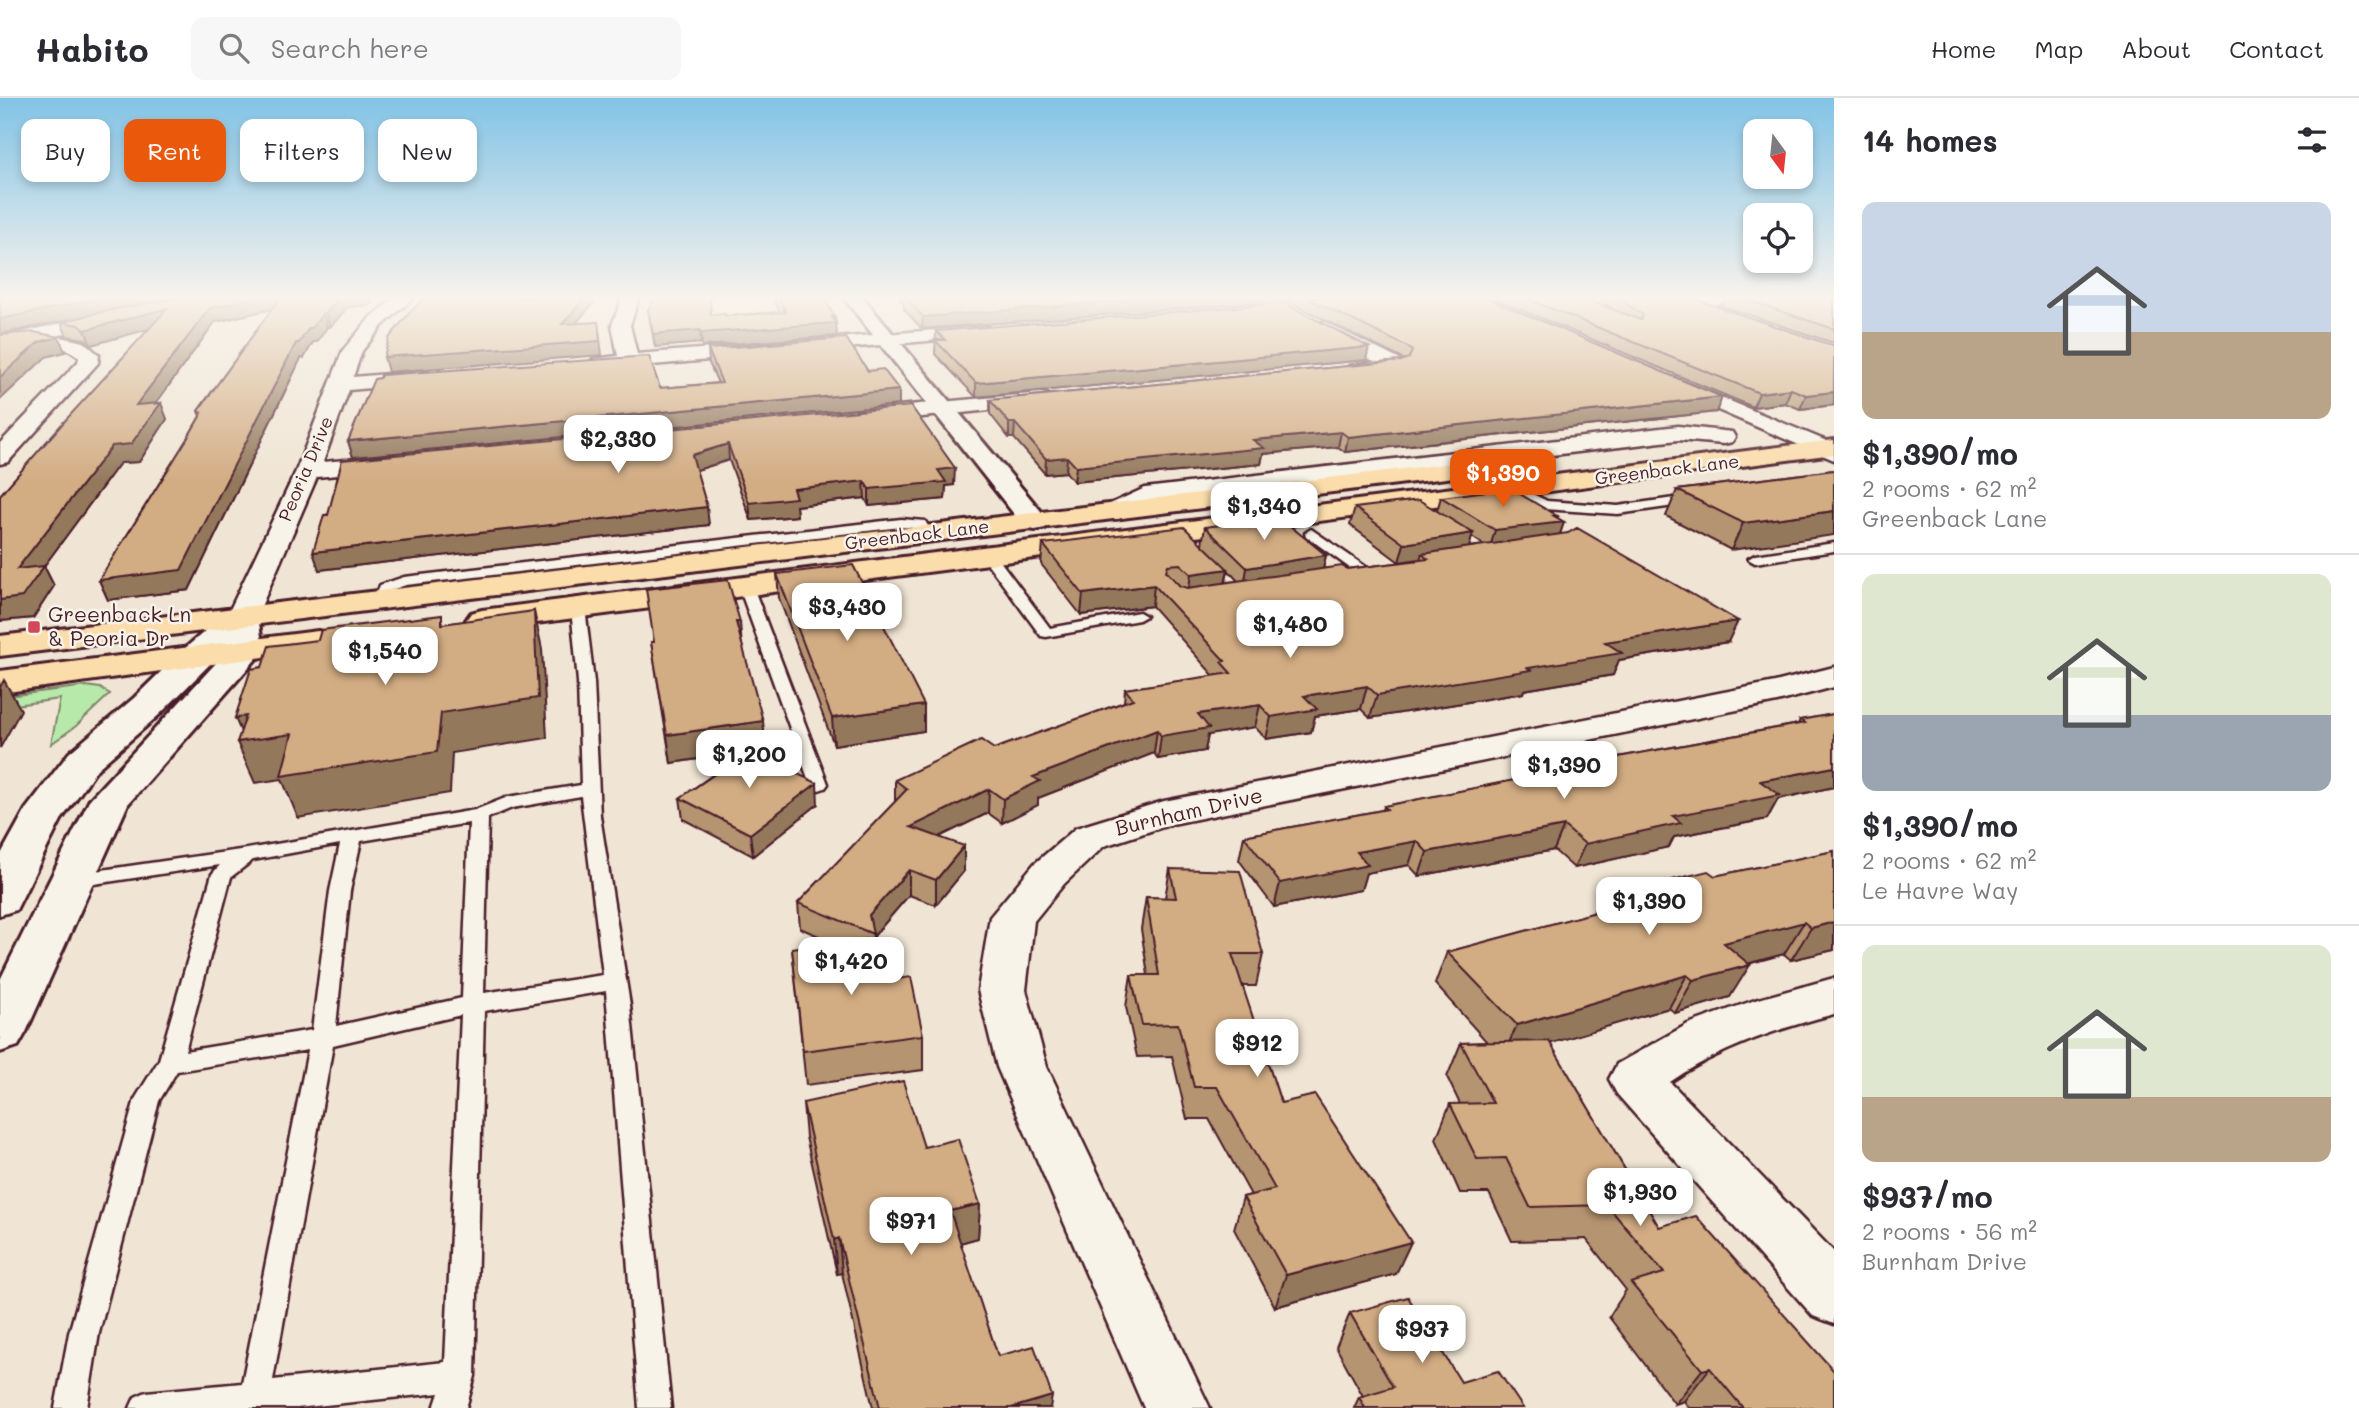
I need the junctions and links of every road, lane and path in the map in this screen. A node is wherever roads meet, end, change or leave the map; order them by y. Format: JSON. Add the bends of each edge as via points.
{"nodes":[{"id":1,"x":90,"y":359,"type":"edge"},
{"id":2,"x":350,"y":359,"type":"edge"},
{"id":3,"x":640,"y":359,"type":"edge"},
{"id":4,"x":903,"y":359,"type":"edge"},
{"id":5,"x":1384,"y":359,"type":"edge"},
{"id":6,"x":629,"y":360,"type":"joint"},
{"id":7,"x":574,"y":365,"type":"edge"},
{"id":8,"x":1343,"y":371,"type":"edge"},
{"id":9,"x":436,"y":376,"type":"edge"},
{"id":10,"x":1657,"y":377,"type":"edge"},
{"id":11,"x":341,"y":384,"type":"junction"},
{"id":12,"x":1057,"y":398,"type":"edge"},
{"id":13,"x":945,"y":408,"type":"junction"},
{"id":14,"x":845,"y":418,"type":"edge"},
{"id":15,"x":1779,"y":429,"type":"junction"},
{"id":16,"x":1829,"y":443,"type":"edge"},
{"id":17,"x":0,"y":457,"type":"edge"},
{"id":18,"x":406,"y":461,"type":"edge"},
{"id":19,"x":308,"y":471,"type":"junction"},
{"id":20,"x":1516,"y":490,"type":"junction"},
{"id":21,"x":1710,"y":497,"type":"edge"},
{"id":22,"x":1035,"y":522,"type":"junction"},
{"id":23,"x":1311,"y":533,"type":"dead end"},
{"id":24,"x":1834,"y":547,"type":"edge"},
{"id":25,"x":989,"y":556,"type":"junction"},
{"id":26,"x":1755,"y":559,"type":"dead end"},
{"id":27,"x":1341,"y":578,"type":"edge"},
{"id":28,"x":746,"y":587,"type":"junction"},
{"id":29,"x":578,"y":608,"type":"junction"},
{"id":30,"x":1139,"y":616,"type":"dead end"},
{"id":31,"x":454,"y":624,"type":"edge"},
{"id":32,"x":244,"y":633,"type":"junction"},
{"id":33,"x":345,"y":638,"type":"edge"},
{"id":34,"x":0,"y":646,"type":"edge"},
{"id":35,"x":195,"y":657,"type":"junction"},
{"id":36,"x":1834,"y":677,"type":"edge"},
{"id":37,"x":0,"y":682,"type":"edge"},
{"id":38,"x":819,"y":784,"type":"edge"},
{"id":39,"x":590,"y":789,"type":"junction"},
{"id":40,"x":479,"y":815,"type":"junction"},
{"id":41,"x":352,"y":836,"type":"junction"},
{"id":42,"x":247,"y":855,"type":"junction"},
{"id":43,"x":70,"y":881,"type":"junction"},
{"id":44,"x":2,"y":889,"type":"edge"},
{"id":45,"x":615,"y":981,"type":"junction"},
{"id":46,"x":1834,"y":996,"type":"edge"},
{"id":47,"x":472,"y":1004,"type":"junction"},
{"id":48,"x":0,"y":1032,"type":"edge"},
{"id":49,"x":322,"y":1038,"type":"junction"},
{"id":50,"x":170,"y":1063,"type":"junction"},
{"id":51,"x":1834,"y":1295,"type":"edge"},
{"id":52,"x":460,"y":1376,"type":"junction"},
{"id":53,"x":255,"y":1396,"type":"junction"},
{"id":54,"x":71,"y":1408,"type":"edge"},
{"id":55,"x":146,"y":1408,"type":"edge"},
{"id":56,"x":450,"y":1408,"type":"edge"},
{"id":57,"x":655,"y":1408,"type":"edge"},
{"id":58,"x":1177,"y":1408,"type":"edge"}],
"edges":[{"from":1,"to":17,"type":"street"},
{"from":2,"to":11,"type":"street","name":"Peoria Drive"},
{"from":3,"to":6,"type":"street"},
{"from":4,"to":13,"type":"street"},
{"from":5,"to":8,"type":"street","via":[[1397,366]]},
{"from":6,"to":7,"type":"street"},
{"from":9,"to":11,"type":"street"},
{"from":10,"to":15,"type":"street"},
{"from":11,"to":19,"type":"street","name":"Peoria Drive"},
{"from":12,"to":13,"type":"street"},
{"from":13,"to":14,"type":"street"},
{"from":13,"to":22,"type":"street"},
{"from":15,"to":16,"type":"main road","name":"Greenback Lane"},
{"from":15,"to":22,"type":"main road","name":"Greenback Lane"},
{"from":16,"to":20,"type":"main road","name":"Greenback Lane"},
{"from":18,"to":19,"type":"street"},
{"from":19,"to":32,"type":"street","name":"Peoria Drive"},
{"from":20,"to":21,"type":"lane","via":[[1544,505],[1618,510]]},
{"from":20,"to":25,"type":"main road","name":"Greenback Lane","via":[[1183,537]]},
{"from":22,"to":25,"type":"main road"},
{"from":22,"to":32,"type":"main road","name":"Greenback Lane","via":[[382,599]]},
{"from":23,"to":27,"type":"lane","via":[[1374,573]]},
{"from":24,"to":26,"type":"lane"},
{"from":25,"to":28,"type":"main road","name":"Greenback Lane"},
{"from":25,"to":30,"type":"lane","via":[[1046,633]]},
{"from":28,"to":29,"type":"main road","name":"Greenback Lane"},
{"from":28,"to":38,"type":"lane"},
{"from":29,"to":31,"type":"main road","name":"Greenback Lane"},
{"from":29,"to":39,"type":"lane"},
{"from":32,"to":33,"type":"main road","name":"Greenback Lane"},
{"from":32,"to":34,"type":"main road","name":"Greenback Lane"},
{"from":32,"to":35,"type":"street"},
{"from":32,"to":43,"type":"street","via":[[110,799]]},
{"from":35,"to":37,"type":"main road"},
{"from":35,"to":44,"type":"street","via":[[83,761],[41,818]]},
{"from":36,"to":58,"type":"street","name":"Burnham Drive","via":[[1164,813],[1090,837],[1049,874],[1012,917],[1002,990],[1022,1067]]},
{"from":39,"to":40,"type":"lane","via":[[508,803]]},
{"from":39,"to":45,"type":"lane"},
{"from":40,"to":41,"type":"lane"},
{"from":40,"to":47,"type":"lane"},
{"from":41,"to":42,"type":"lane"},
{"from":41,"to":49,"type":"lane","via":[[340,891]]},
{"from":42,"to":43,"type":"lane"},
{"from":42,"to":50,"type":"lane","via":[[222,874]]},
{"from":43,"to":48,"type":"street"},
{"from":45,"to":47,"type":"lane"},
{"from":45,"to":57,"type":"lane"},
{"from":46,"to":51,"type":"street","via":[[1769,1012],[1712,1033],[1635,1079]]},
{"from":47,"to":49,"type":"lane"},
{"from":47,"to":52,"type":"lane"},
{"from":49,"to":50,"type":"lane"},
{"from":49,"to":53,"type":"lane"},
{"from":50,"to":54,"type":"lane","via":[[148,1099],[84,1333]]},
{"from":52,"to":53,"type":"lane"},
{"from":52,"to":56,"type":"lane"},
{"from":53,"to":55,"type":"lane"}]}
